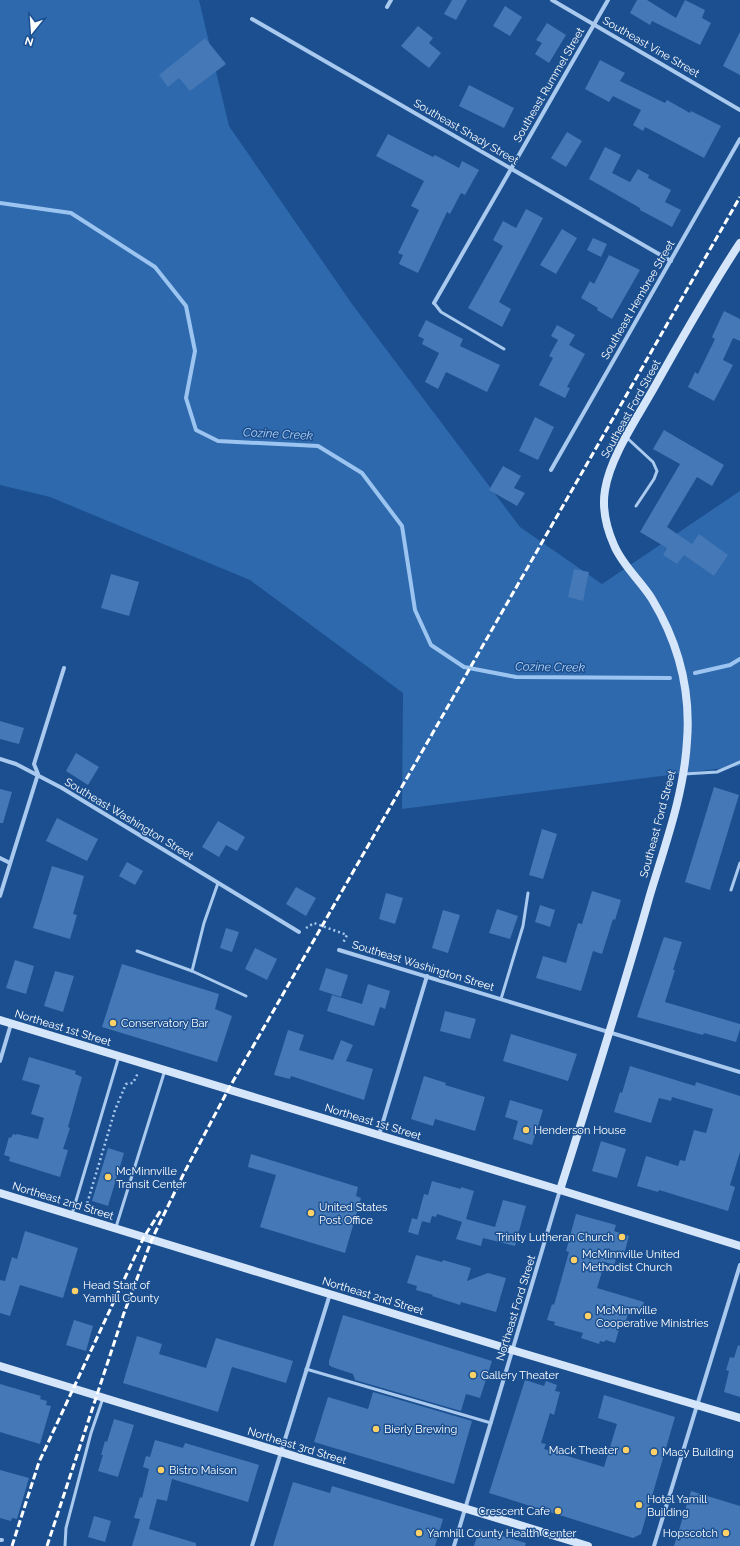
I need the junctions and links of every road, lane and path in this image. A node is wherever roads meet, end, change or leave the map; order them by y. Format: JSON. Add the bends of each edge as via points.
{"nodes":[{"id":1,"x":391,"y":0,"type":"edge"},
{"id":2,"x":552,"y":0,"type":"edge"},
{"id":3,"x":608,"y":0,"type":"edge"},
{"id":4,"x":387,"y":7,"type":"dead end"},
{"id":5,"x":252,"y":19,"type":"dead end"},
{"id":6,"x":594,"y":24,"type":"junction"},
{"id":7,"x":740,"y":110,"type":"edge"},
{"id":8,"x":740,"y":139,"type":"edge"},
{"id":9,"x":511,"y":168,"type":"junction"},
{"id":10,"x":740,"y":243,"type":"edge"},
{"id":11,"x":671,"y":261,"type":"junction"},
{"id":12,"x":434,"y":303,"type":"joint"},
{"id":13,"x":504,"y":349,"type":"dead end"},
{"id":14,"x":626,"y":437,"type":"junction"},
{"id":15,"x":551,"y":470,"type":"dead end"},
{"id":16,"x":636,"y":506,"type":"dead end"},
{"id":17,"x":64,"y":668,"type":"dead end"},
{"id":18,"x":0,"y":759,"type":"edge"},
{"id":19,"x":740,"y":762,"type":"edge"},
{"id":20,"x":38,"y":774,"type":"junction"},
{"id":21,"x":684,"y":774,"type":"junction"},
{"id":22,"x":0,"y":858,"type":"edge"},
{"id":23,"x":740,"y":862,"type":"edge"},
{"id":24,"x":10,"y":863,"type":"junction"},
{"id":25,"x":218,"y":883,"type":"junction"},
{"id":26,"x":732,"y":890,"type":"dead end"},
{"id":27,"x":528,"y":893,"type":"dead end"},
{"id":28,"x":0,"y":896,"type":"edge"},
{"id":29,"x":299,"y":932,"type":"joint"},
{"id":30,"x":338,"y":950,"type":"joint"},
{"id":31,"x":137,"y":951,"type":"dead end"},
{"id":32,"x":192,"y":971,"type":"junction"},
{"id":33,"x":427,"y":976,"type":"junction"},
{"id":34,"x":246,"y":996,"type":"dead end"},
{"id":35,"x":501,"y":999,"type":"junction"},
{"id":36,"x":0,"y":1020,"type":"edge"},
{"id":37,"x":11,"y":1024,"type":"junction"},
{"id":38,"x":609,"y":1032,"type":"junction"},
{"id":39,"x":118,"y":1056,"type":"junction"},
{"id":40,"x":0,"y":1061,"type":"edge"},
{"id":41,"x":143,"y":1064,"type":"junction"},
{"id":42,"x":165,"y":1070,"type":"junction"},
{"id":43,"x":740,"y":1072,"type":"edge"},
{"id":44,"x":379,"y":1135,"type":"junction"},
{"id":45,"x":560,"y":1190,"type":"junction"},
{"id":46,"x":0,"y":1193,"type":"edge"},
{"id":47,"x":72,"y":1215,"type":"junction"},
{"id":48,"x":91,"y":1220,"type":"junction"},
{"id":49,"x":116,"y":1228,"type":"junction"},
{"id":50,"x":740,"y":1246,"type":"edge"},
{"id":51,"x":740,"y":1265,"type":"edge"},
{"id":52,"x":330,"y":1294,"type":"junction"},
{"id":53,"x":512,"y":1350,"type":"junction"},
{"id":54,"x":0,"y":1366,"type":"edge"},
{"id":55,"x":306,"y":1369,"type":"junction"},
{"id":56,"x":103,"y":1398,"type":"junction"},
{"id":57,"x":697,"y":1405,"type":"junction"},
{"id":58,"x":740,"y":1418,"type":"edge"},
{"id":59,"x":491,"y":1423,"type":"junction"},
{"id":60,"x":280,"y":1453,"type":"junction"},
{"id":61,"x":466,"y":1509,"type":"junction"},
{"id":62,"x":65,"y":1546,"type":"edge"},
{"id":63,"x":252,"y":1546,"type":"edge"},
{"id":64,"x":454,"y":1546,"type":"edge"},
{"id":65,"x":588,"y":1546,"type":"edge"},
{"id":66,"x":654,"y":1546,"type":"edge"}],
"edges":[{"from":1,"to":4,"type":"street"},
{"from":2,"to":6,"type":"street","name":"Southeast Vine Street"},
{"from":3,"to":6,"type":"street","name":"Southeast Rummel Street"},
{"from":5,"to":9,"type":"street","name":"Southeast Shady Street"},
{"from":6,"to":7,"type":"street","name":"Southeast Vine Street"},
{"from":6,"to":9,"type":"street","name":"Southeast Rummel Street"},
{"from":8,"to":11,"type":"street","name":"Southeast Hembree Street"},
{"from":9,"to":11,"type":"street","name":"Southeast Shady Street"},
{"from":9,"to":12,"type":"street","name":"Southeast Rummel Street"},
{"from":10,"to":14,"type":"street","name":"Southeast Ford Street","via":[[720,272]]},
{"from":11,"to":15,"type":"street","name":"Southeast Hembree Street"},
{"from":12,"to":13,"type":"lane","via":[[441,312]]},
{"from":14,"to":16,"type":"lane","via":[[653,462],[657,471]]},
{"from":14,"to":21,"type":"street","name":"Southeast Ford Street","via":[[610,470],[605,489],[604,508],[607,526],[614,547],[651,598],[670,631],[680,660],[687,708],[688,740]]},
{"from":17,"to":20,"type":"street","via":[[34,764]]},
{"from":18,"to":20,"type":"street","name":"Southeast Washington Street"},
{"from":19,"to":21,"type":"lane","via":[[717,772]]},
{"from":20,"to":24,"type":"street"},
{"from":20,"to":25,"type":"street","name":"Southeast Washington Street"},
{"from":21,"to":38,"type":"street","name":"Southeast Ford Street"},
{"from":22,"to":24,"type":"street"},
{"from":23,"to":26,"type":"lane"},
{"from":24,"to":28,"type":"street"},
{"from":25,"to":29,"type":"street","name":"Southeast Washington Street"},
{"from":25,"to":32,"type":"lane","via":[[204,923]]},
{"from":27,"to":35,"type":"lane","via":[[523,926]]},
{"from":29,"to":30,"type":"path","name":"Southeast Washington Street","via":[[314,924],[347,935]]},
{"from":30,"to":33,"type":"street","name":"Southeast Washington Street"},
{"from":31,"to":32,"type":"lane"},
{"from":32,"to":34,"type":"lane"},
{"from":33,"to":35,"type":"street","name":"Southeast Washington Street"},
{"from":33,"to":44,"type":"street"},
{"from":35,"to":38,"type":"street","name":"Southeast Washington Street"},
{"from":36,"to":37,"type":"street","name":"Northeast 1st Street"},
{"from":37,"to":39,"type":"street","name":"Northeast 1st Street"},
{"from":37,"to":40,"type":"street"},
{"from":38,"to":43,"type":"street","name":"Southeast Washington Street"},
{"from":38,"to":45,"type":"street","name":"Southeast Ford Street"},
{"from":39,"to":41,"type":"street","name":"Northeast 1st Street"},
{"from":39,"to":47,"type":"lane"},
{"from":41,"to":42,"type":"street","name":"Northeast 1st Street"},
{"from":41,"to":48,"type":"path","via":[[133,1083],[126,1084],[115,1110],[87,1204]]},
{"from":42,"to":44,"type":"street","name":"Northeast 1st Street"},
{"from":42,"to":49,"type":"lane"},
{"from":44,"to":45,"type":"street","name":"Northeast 1st Street"},
{"from":45,"to":50,"type":"street","name":"Northeast 1st Street"},
{"from":45,"to":53,"type":"street","name":"Northeast Ford Street"},
{"from":46,"to":47,"type":"street","name":"Northeast 2nd Street"},
{"from":47,"to":48,"type":"street","name":"Northeast 2nd Street"},
{"from":48,"to":49,"type":"street","name":"Northeast 2nd Street"},
{"from":49,"to":52,"type":"street","name":"Northeast 2nd Street"},
{"from":51,"to":57,"type":"street"},
{"from":52,"to":53,"type":"street","name":"Northeast 2nd Street"},
{"from":52,"to":55,"type":"street"},
{"from":53,"to":57,"type":"street","name":"Northeast 2nd Street"},
{"from":53,"to":59,"type":"street","name":"Northeast Ford Street"},
{"from":54,"to":56,"type":"street","name":"Northeast 3rd Street"},
{"from":55,"to":59,"type":"lane"},
{"from":55,"to":60,"type":"street"},
{"from":56,"to":60,"type":"street","name":"Northeast 3rd Street"},
{"from":56,"to":62,"type":"lane","via":[[66,1528]]},
{"from":57,"to":58,"type":"street","name":"Northeast 2nd Street"},
{"from":57,"to":66,"type":"street"},
{"from":59,"to":61,"type":"street","name":"Northeast Ford Street"},
{"from":60,"to":61,"type":"street","name":"Northeast 3rd Street"},
{"from":60,"to":63,"type":"street"},
{"from":61,"to":64,"type":"street","name":"Northeast Ford Street"},
{"from":61,"to":65,"type":"street","name":"Northeast 3rd Street"}]}
